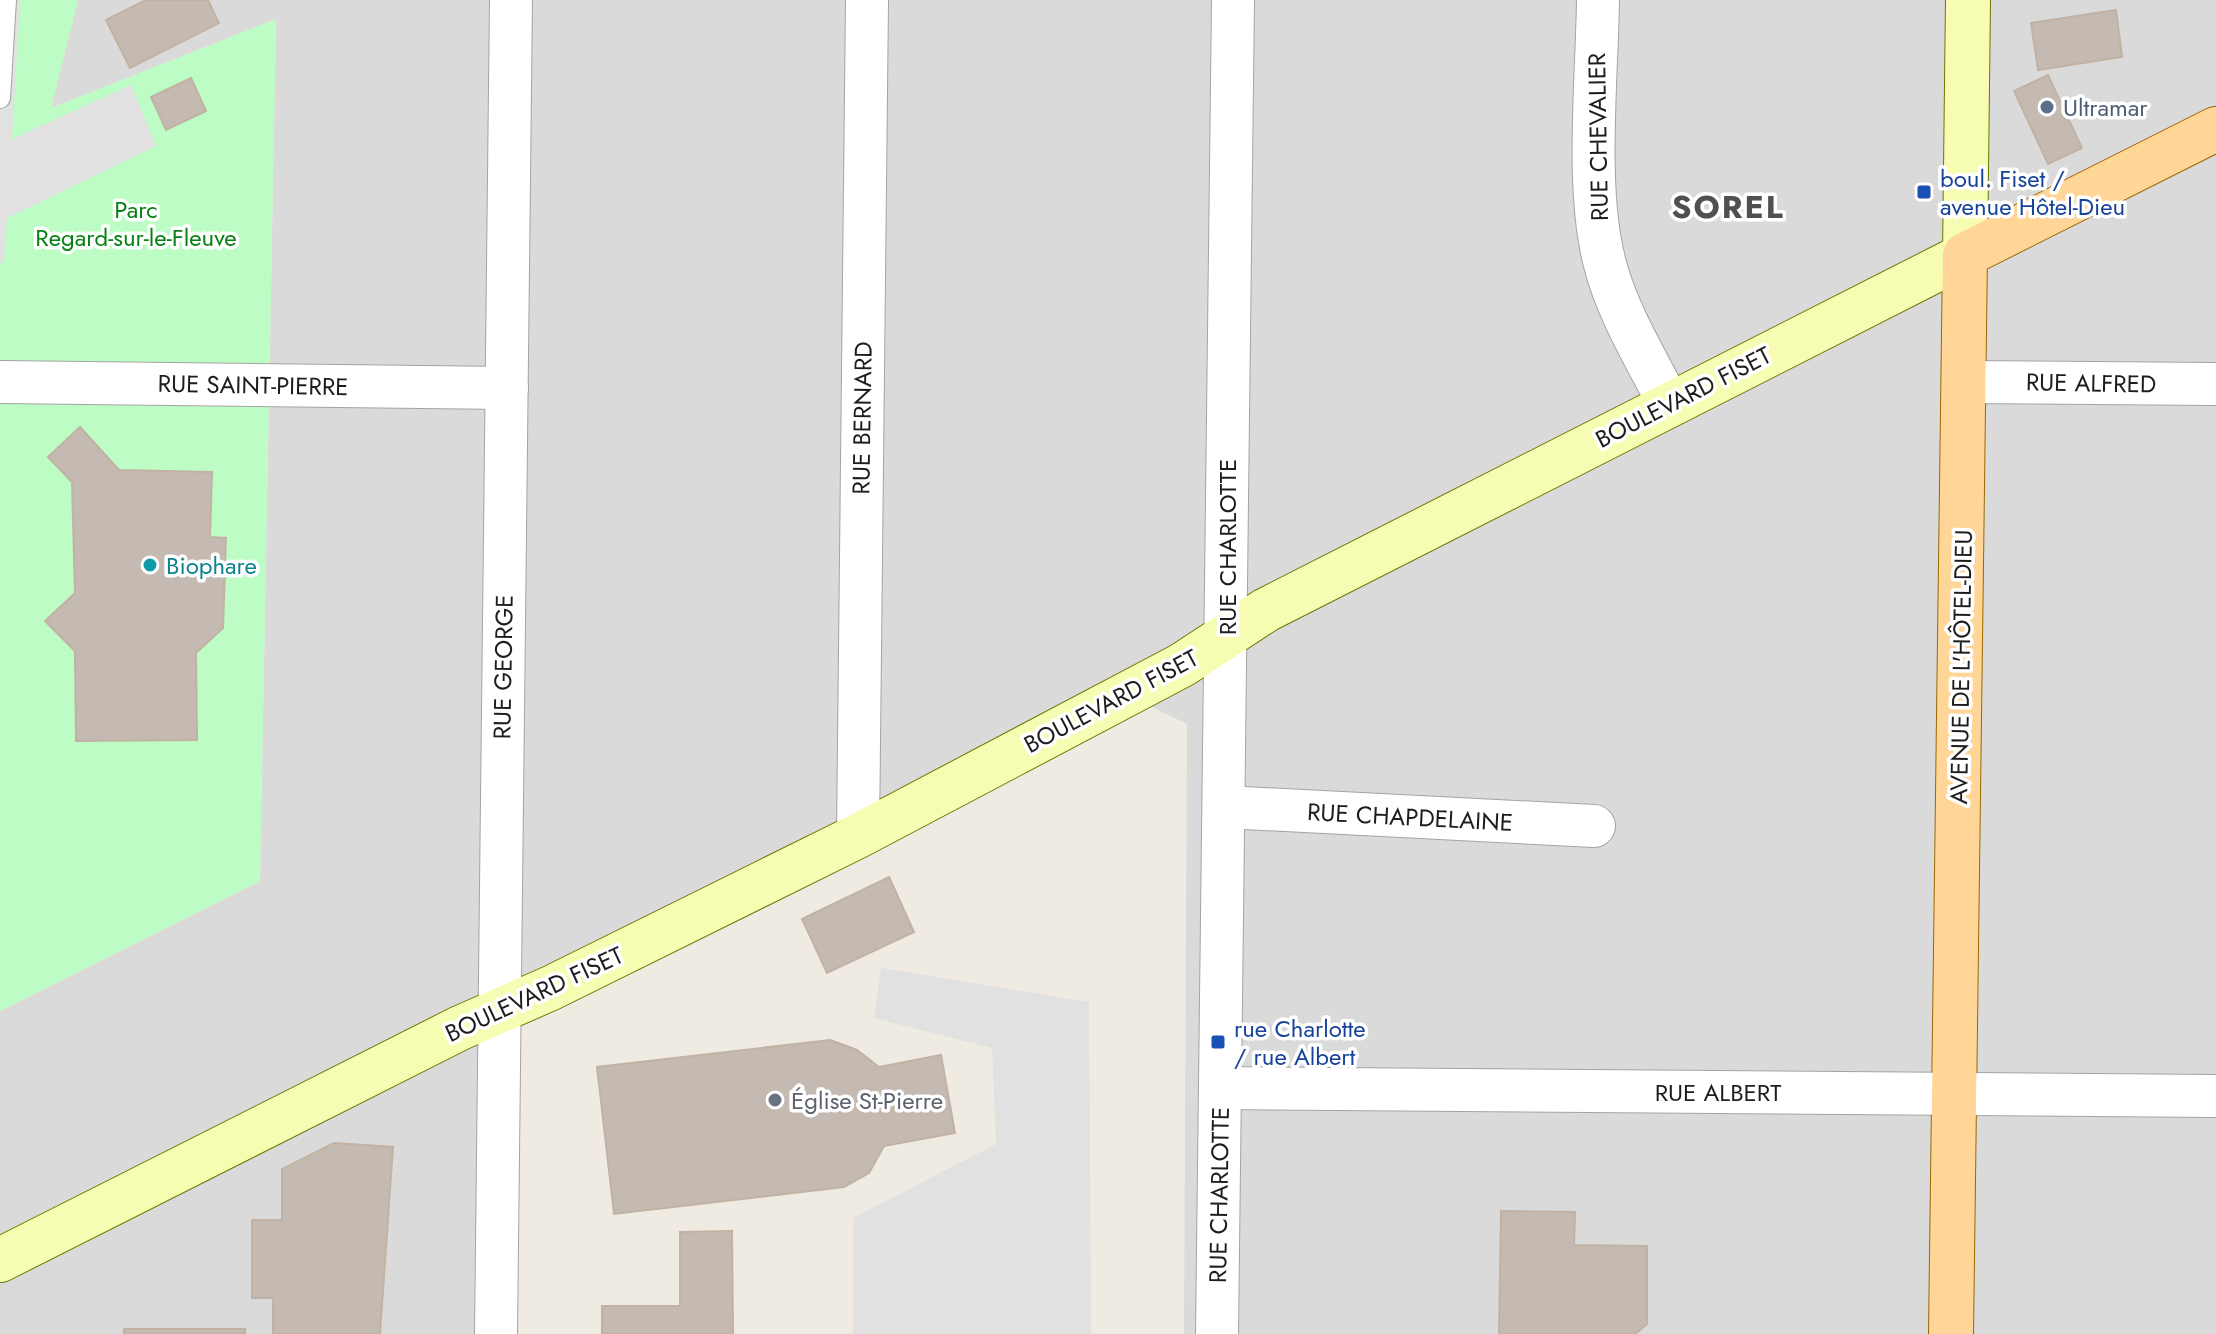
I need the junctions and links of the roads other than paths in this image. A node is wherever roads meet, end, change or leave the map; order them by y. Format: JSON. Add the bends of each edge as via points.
{"nodes":[{"id":1,"x":6,"y":0,"type":"edge"},
{"id":2,"x":511,"y":0,"type":"edge"},
{"id":3,"x":867,"y":0,"type":"edge"},
{"id":4,"x":1233,"y":0,"type":"edge"},
{"id":5,"x":1598,"y":0,"type":"edge"},
{"id":6,"x":1968,"y":0,"type":"edge"},
{"id":7,"x":0,"y":98,"type":"edge"},
{"id":8,"x":2216,"y":129,"type":"edge"},
{"id":9,"x":1965,"y":255,"type":"junction"},
{"id":10,"x":0,"y":382,"type":"edge"},
{"id":11,"x":1965,"y":382,"type":"junction"},
{"id":12,"x":2216,"y":384,"type":"edge"},
{"id":13,"x":507,"y":388,"type":"junction"},
{"id":14,"x":1669,"y":404,"type":"junction"},
{"id":15,"x":1226,"y":637,"type":"junction"},
{"id":16,"x":1225,"y":807,"type":"junction"},
{"id":17,"x":1594,"y":826,"type":"dead end"},
{"id":18,"x":858,"y":836,"type":"junction"},
{"id":19,"x":500,"y":1012,"type":"junction"},
{"id":20,"x":1220,"y":1088,"type":"junction"},
{"id":21,"x":1954,"y":1094,"type":"junction"},
{"id":22,"x":2216,"y":1096,"type":"edge"},
{"id":23,"x":0,"y":1260,"type":"edge"},
{"id":24,"x":496,"y":1334,"type":"edge"},
{"id":25,"x":1217,"y":1334,"type":"edge"},
{"id":26,"x":1951,"y":1334,"type":"edge"}],
"edges":[{"from":1,"to":7,"type":"lane"},
{"from":2,"to":13,"type":"street","name":"RUE GEORGE"},
{"from":3,"to":18,"type":"street","name":"RUE BERNARD"},
{"from":4,"to":15,"type":"street","name":"RUE CHARLOTTE"},
{"from":5,"to":14,"type":"street","name":"RUE CHEVALIER","via":[[1596,200],[1601,246],[1612,286]]},
{"from":6,"to":9,"type":"street","name":"AVENUE DE L'HÔTEL-DIEU"},
{"from":8,"to":9,"type":"main road","name":"BOULEVARD FISET"},
{"from":9,"to":11,"type":"main road","name":"AVENUE DE L'HÔTEL-DIEU"},
{"from":9,"to":14,"type":"street","name":"BOULEVARD FISET"},
{"from":10,"to":13,"type":"street","name":"RUE SAINT-PIERRE"},
{"from":11,"to":12,"type":"street","name":"RUE ALFRED"},
{"from":11,"to":21,"type":"main road","name":"AVENUE DE L'HÔTEL-DIEU"},
{"from":13,"to":19,"type":"street","name":"RUE GEORGE"},
{"from":14,"to":15,"type":"street","name":"BOULEVARD FISET","via":[[1266,610]]},
{"from":15,"to":16,"type":"street","name":"RUE CHARLOTTE"},
{"from":15,"to":18,"type":"street","name":"BOULEVARD FISET"},
{"from":16,"to":17,"type":"street","name":"RUE CHAPDELAINE"},
{"from":16,"to":20,"type":"street","name":"RUE CHARLOTTE"},
{"from":18,"to":19,"type":"street","name":"BOULEVARD FISET"},
{"from":19,"to":23,"type":"street","name":"BOULEVARD FISET"},
{"from":19,"to":24,"type":"street","name":"RUE GEORGE"},
{"from":20,"to":21,"type":"street","name":"RUE ALBERT"},
{"from":20,"to":25,"type":"street","name":"RUE CHARLOTTE"},
{"from":21,"to":22,"type":"street","name":"RUE ALBERT"},
{"from":21,"to":26,"type":"main road","name":"AVENUE DE L'HÔTEL-DIEU"}]}
